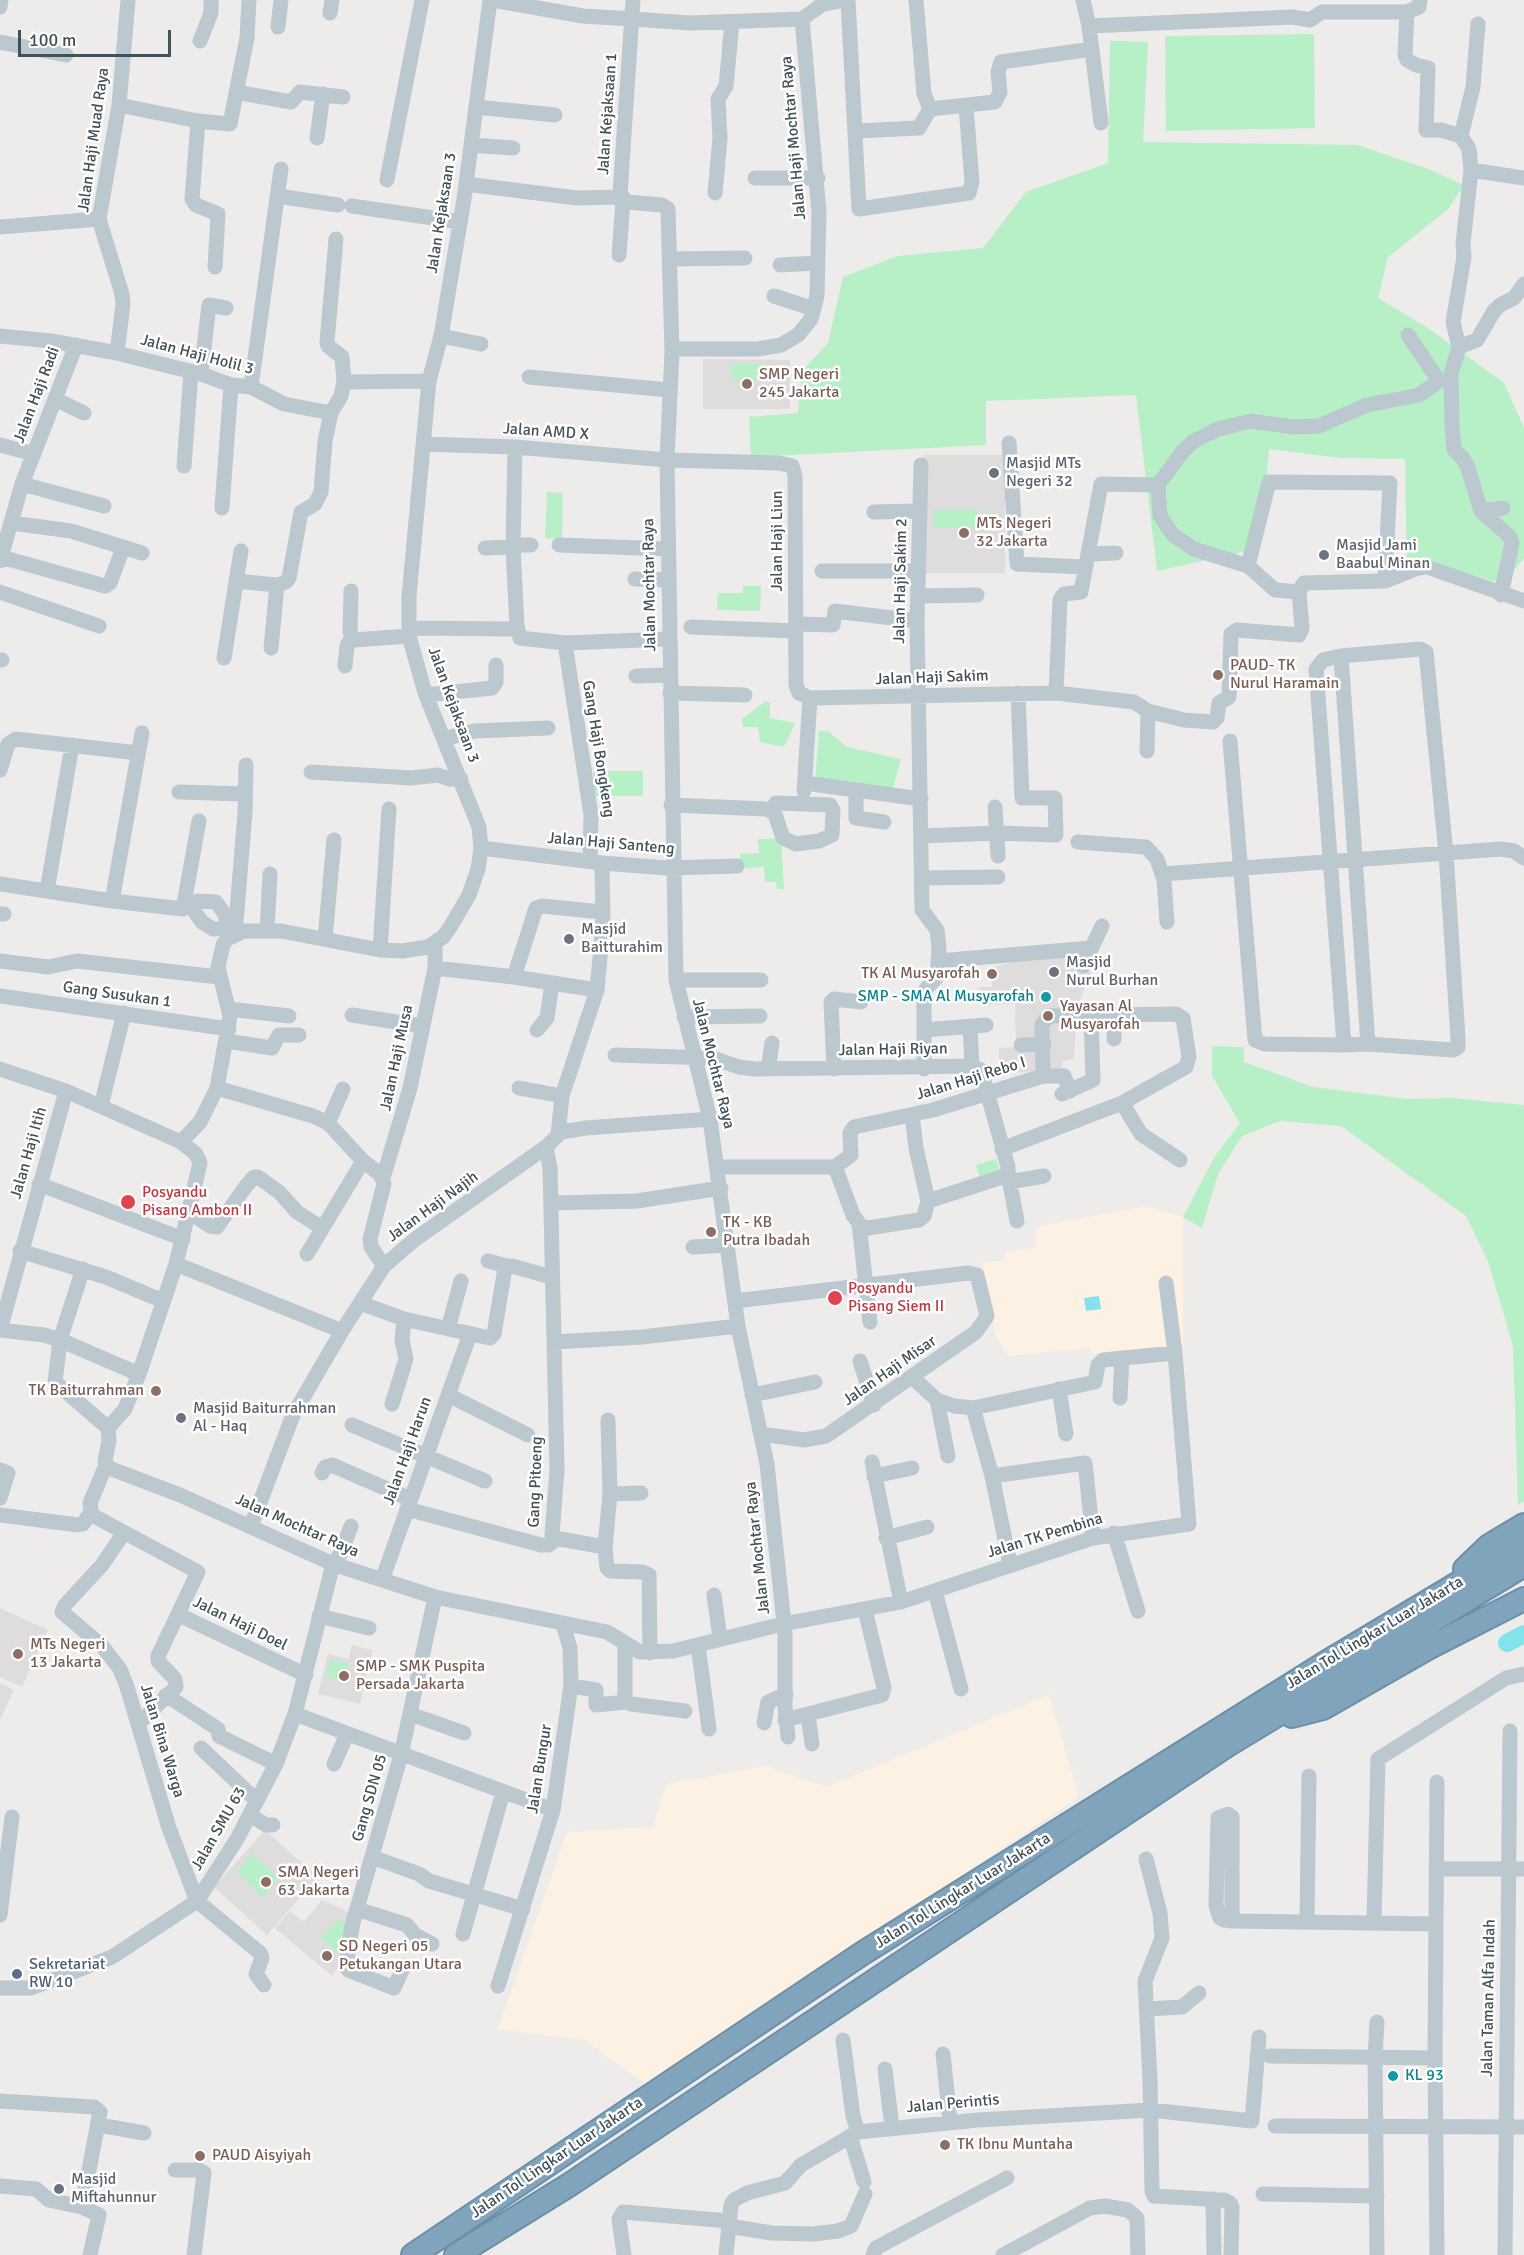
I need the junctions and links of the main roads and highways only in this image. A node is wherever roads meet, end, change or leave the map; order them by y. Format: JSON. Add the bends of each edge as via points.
{"nodes":[{"id":1,"x":1524,"y":1525,"type":"edge"},
{"id":2,"x":1524,"y":1544,"type":"edge"},
{"id":3,"x":1524,"y":1565,"type":"edge"},
{"id":4,"x":1524,"y":1581,"type":"edge"},
{"id":5,"x":1438,"y":1595,"type":"junction"},
{"id":6,"x":1524,"y":1599,"type":"edge"},
{"id":7,"x":1292,"y":1716,"type":"junction"},
{"id":8,"x":1226,"y":1746,"type":"junction"},
{"id":9,"x":413,"y":2255,"type":"edge"},
{"id":10,"x":456,"y":2255,"type":"edge"}],
"edges":[{"from":1,"to":5,"type":"highway","via":[[1489,1546]]},
{"from":2,"to":5,"type":"highway","name":"Jalan Tol Lingkar Luar Jakarta"},
{"from":3,"to":8,"type":"highway","name":"Jalan Tol Lingkar Luar Jakarta"},
{"from":4,"to":7,"type":"highway","via":[[1419,1637]]},
{"from":5,"to":9,"type":"highway","name":"Jalan Tol Lingkar Luar Jakarta","via":[[863,1953]]},
{"from":6,"to":7,"type":"highway","via":[[1323,1708]]},
{"from":7,"to":8,"type":"highway","via":[[1255,1741]]},
{"from":8,"to":10,"type":"highway","name":"Jalan Tol Lingkar Luar Jakarta","via":[[568,2186]]}]}
